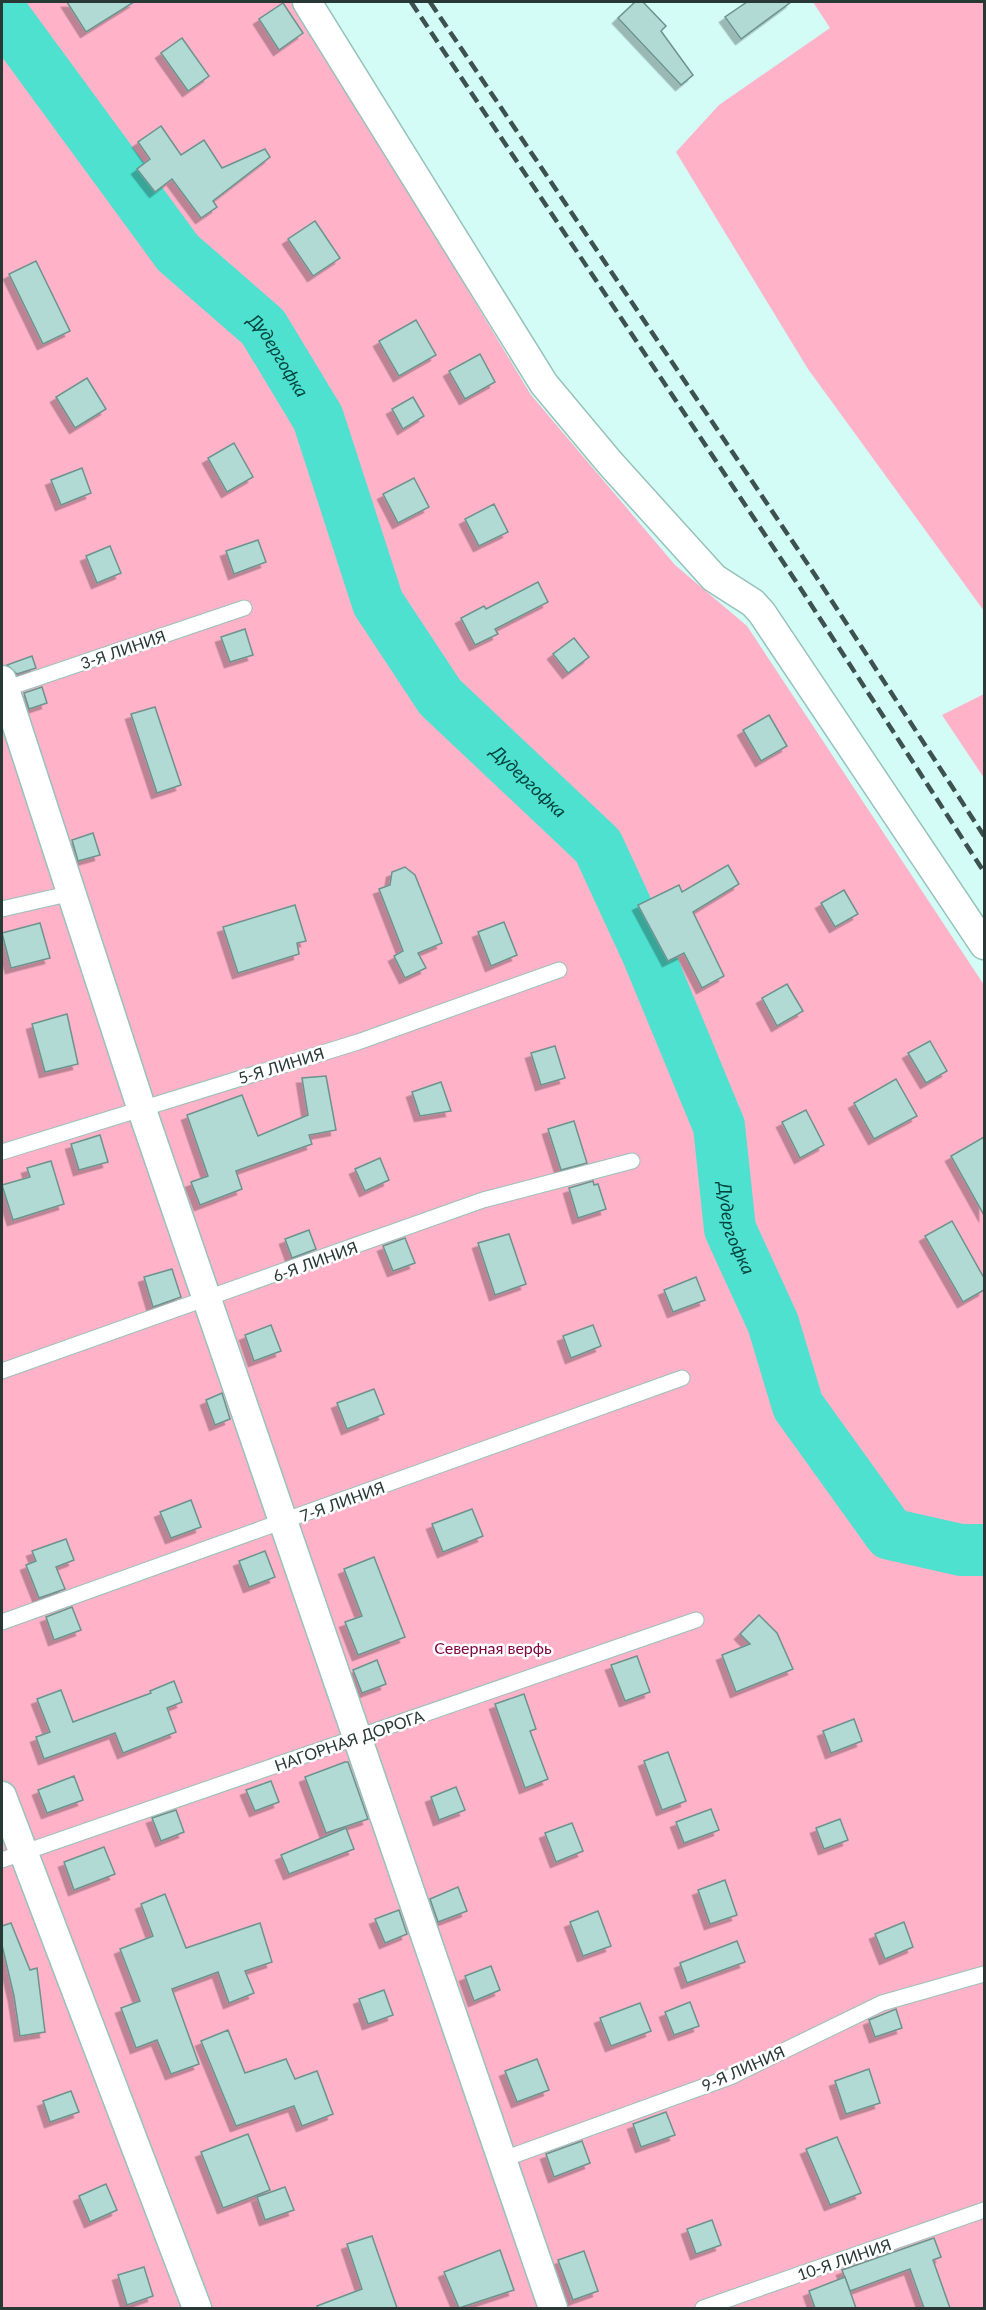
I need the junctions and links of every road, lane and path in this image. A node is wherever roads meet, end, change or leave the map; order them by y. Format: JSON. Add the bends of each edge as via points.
{"nodes":[{"id":1,"x":307,"y":2,"type":"edge"},
{"id":2,"x":244,"y":608,"type":"dead end"},
{"id":3,"x":2,"y":686,"type":"edge"},
{"id":4,"x":72,"y":893,"type":"junction"},
{"id":5,"x":2,"y":909,"type":"edge"},
{"id":6,"x":984,"y":945,"type":"edge"},
{"id":7,"x":559,"y":970,"type":"dead end"},
{"id":8,"x":141,"y":1107,"type":"junction"},
{"id":9,"x":2,"y":1152,"type":"edge"},
{"id":10,"x":632,"y":1161,"type":"dead end"},
{"id":11,"x":207,"y":1300,"type":"junction"},
{"id":12,"x":2,"y":1371,"type":"edge"},
{"id":13,"x":682,"y":1378,"type":"dead end"},
{"id":14,"x":283,"y":1523,"type":"junction"},
{"id":15,"x":696,"y":1620,"type":"dead end"},
{"id":16,"x":2,"y":1622,"type":"edge"},
{"id":17,"x":356,"y":1737,"type":"junction"},
{"id":18,"x":2,"y":1796,"type":"edge"},
{"id":19,"x":12,"y":1856,"type":"edge"},
{"id":20,"x":984,"y":1974,"type":"edge"},
{"id":21,"x":501,"y":2160,"type":"junction"},
{"id":22,"x":984,"y":2210,"type":"edge"},
{"id":23,"x":197,"y":2308,"type":"edge"},
{"id":24,"x":553,"y":2308,"type":"edge"},
{"id":25,"x":703,"y":2308,"type":"edge"}],
"edges":[{"from":1,"to":6,"type":"street","via":[[544,384],[714,578],[762,613]]},
{"from":2,"to":3,"type":"lane","name":"3-Я ЛИНИЯ"},
{"from":3,"to":4,"type":"street"},
{"from":4,"to":5,"type":"lane"},
{"from":4,"to":8,"type":"street"},
{"from":7,"to":8,"type":"lane","name":"5-Я ЛИНИЯ","via":[[358,1042]]},
{"from":8,"to":9,"type":"lane","name":"5-Я ЛИНИЯ"},
{"from":8,"to":11,"type":"street"},
{"from":10,"to":11,"type":"lane","name":"6-Я ЛИНИЯ","via":[[483,1200]]},
{"from":11,"to":12,"type":"lane","name":"6-Я ЛИНИЯ"},
{"from":11,"to":14,"type":"street"},
{"from":13,"to":14,"type":"lane","name":"7-Я ЛИНИЯ"},
{"from":14,"to":16,"type":"lane","name":"7-Я ЛИНИЯ"},
{"from":14,"to":17,"type":"street"},
{"from":15,"to":17,"type":"lane","name":"НАГОРНАЯ ДОРОГА"},
{"from":17,"to":19,"type":"lane","name":"НАГОРНАЯ ДОРОГА"},
{"from":17,"to":21,"type":"street"},
{"from":18,"to":19,"type":"street"},
{"from":19,"to":23,"type":"street"},
{"from":20,"to":21,"type":"lane","name":"9-Я ЛИНИЯ","via":[[882,2003],[730,2077]]},
{"from":21,"to":24,"type":"street"},
{"from":22,"to":25,"type":"lane","name":"10-Я ЛИНИЯ"}]}
